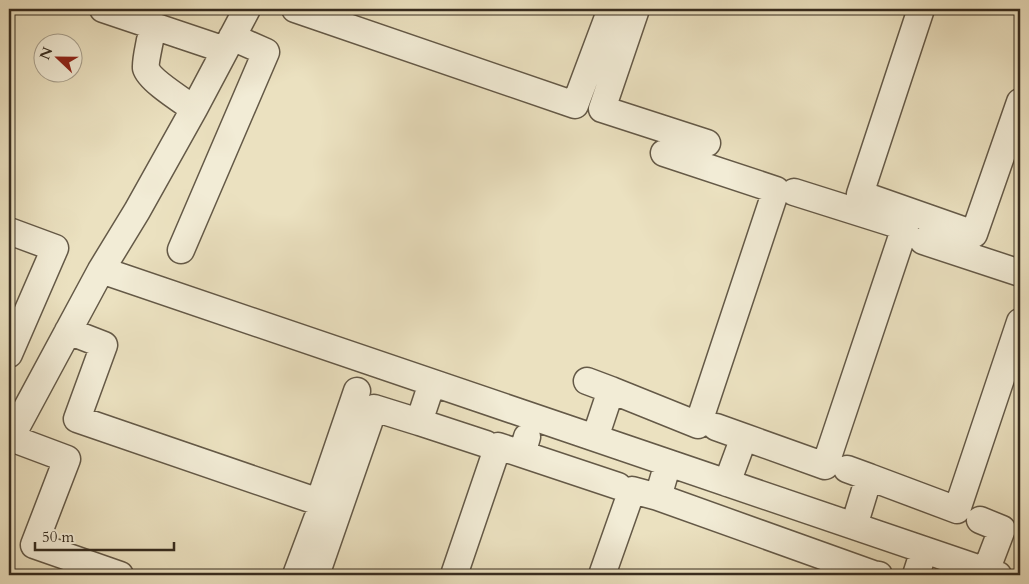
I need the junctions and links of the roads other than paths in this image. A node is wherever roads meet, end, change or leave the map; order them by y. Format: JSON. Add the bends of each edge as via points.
{"nodes":[{"id":1,"x":102,"y":9,"type":"edge"},
{"id":2,"x":295,"y":9,"type":"edge"},
{"id":3,"x":611,"y":9,"type":"edge"},
{"id":4,"x":636,"y":9,"type":"edge"},
{"id":5,"x":921,"y":9,"type":"edge"},
{"id":6,"x":242,"y":10,"type":"edge"},
{"id":7,"x":150,"y":40,"type":"dead end"},
{"id":8,"x":228,"y":44,"type":"junction"},
{"id":9,"x":1020,"y":102,"type":"edge"},
{"id":10,"x":194,"y":109,"type":"junction"},
{"id":11,"x":707,"y":144,"type":"dead end"},
{"id":12,"x":664,"y":153,"type":"dead end"},
{"id":13,"x":794,"y":192,"type":"dead end"},
{"id":14,"x":9,"y":232,"type":"edge"},
{"id":15,"x":923,"y":241,"type":"dead end"},
{"id":16,"x":181,"y":250,"type":"dead end"},
{"id":17,"x":101,"y":270,"type":"junction"},
{"id":18,"x":1020,"y":273,"type":"edge"},
{"id":19,"x":1020,"y":322,"type":"edge"},
{"id":20,"x":68,"y":331,"type":"junction"},
{"id":21,"x":9,"y":354,"type":"edge"},
{"id":22,"x":586,"y":381,"type":"dead end"},
{"id":23,"x":432,"y":383,"type":"junction"},
{"id":24,"x":611,"y":390,"type":"junction"},
{"id":25,"x":357,"y":391,"type":"dead end"},
{"id":26,"x":534,"y":418,"type":"junction"},
{"id":27,"x":419,"y":422,"type":"junction"},
{"id":28,"x":716,"y":427,"type":"dead end"},
{"id":29,"x":744,"y":436,"type":"junction"},
{"id":30,"x":595,"y":438,"type":"junction"},
{"id":31,"x":10,"y":439,"type":"edge"},
{"id":32,"x":486,"y":444,"type":"dead end"},
{"id":33,"x":522,"y":454,"type":"junction"},
{"id":34,"x":668,"y":463,"type":"junction"},
{"id":35,"x":726,"y":483,"type":"junction"},
{"id":36,"x":618,"y":486,"type":"dead end"},
{"id":37,"x":658,"y":497,"type":"junction"},
{"id":38,"x":317,"y":519,"type":"dead end"},
{"id":39,"x":854,"y":526,"type":"junction"},
{"id":40,"x":1001,"y":528,"type":"edge"},
{"id":41,"x":924,"y":550,"type":"junction"},
{"id":42,"x":992,"y":573,"type":"edge"},
{"id":43,"x":120,"y":575,"type":"edge"},
{"id":44,"x":296,"y":575,"type":"edge"},
{"id":45,"x":316,"y":575,"type":"edge"},
{"id":46,"x":454,"y":575,"type":"edge"},
{"id":47,"x":602,"y":575,"type":"edge"},
{"id":48,"x":875,"y":575,"type":"edge"},
{"id":49,"x":916,"y":575,"type":"edge"}],
"edges":[{"from":1,"to":8,"type":"street"},
{"from":2,"to":3,"type":"street","via":[[574,105]]},
{"from":4,"to":11,"type":"street","via":[[602,109]]},
{"from":5,"to":9,"type":"street","via":[[860,194],[974,234]]},
{"from":6,"to":8,"type":"street"},
{"from":7,"to":10,"type":"street","via":[[146,68],[157,82]]},
{"from":8,"to":10,"type":"street"},
{"from":8,"to":16,"type":"street","via":[[266,52]]},
{"from":10,"to":17,"type":"street"},
{"from":12,"to":24,"type":"street","via":[[776,190],[698,425]]},
{"from":13,"to":29,"type":"street","via":[[905,227],[826,466]]},
{"from":14,"to":21,"type":"street","via":[[55,248]]},
{"from":15,"to":18,"type":"street"},
{"from":17,"to":20,"type":"street"},
{"from":17,"to":23,"type":"street"},
{"from":19,"to":39,"type":"street","via":[[957,510],[858,473]]},
{"from":20,"to":25,"type":"street","via":[[104,345],[77,419],[319,502]]},
{"from":20,"to":31,"type":"street"},
{"from":22,"to":24,"type":"street"},
{"from":23,"to":26,"type":"street"},
{"from":23,"to":27,"type":"street"},
{"from":24,"to":30,"type":"street"},
{"from":26,"to":30,"type":"street"},
{"from":26,"to":33,"type":"street"},
{"from":27,"to":32,"type":"street"},
{"from":27,"to":45,"type":"street","via":[[374,408]]},
{"from":28,"to":29,"type":"street"},
{"from":29,"to":35,"type":"street"},
{"from":30,"to":34,"type":"street"},
{"from":31,"to":43,"type":"street","via":[[67,459],[34,546]]},
{"from":33,"to":36,"type":"street"},
{"from":33,"to":46,"type":"street","via":[[498,446]]},
{"from":34,"to":35,"type":"street"},
{"from":34,"to":37,"type":"street"},
{"from":35,"to":39,"type":"street"},
{"from":37,"to":47,"type":"street","via":[[632,490]]},
{"from":37,"to":48,"type":"street"},
{"from":38,"to":44,"type":"street"},
{"from":39,"to":41,"type":"street"},
{"from":40,"to":42,"type":"street"},
{"from":41,"to":42,"type":"street"},
{"from":41,"to":49,"type":"street"}]}
